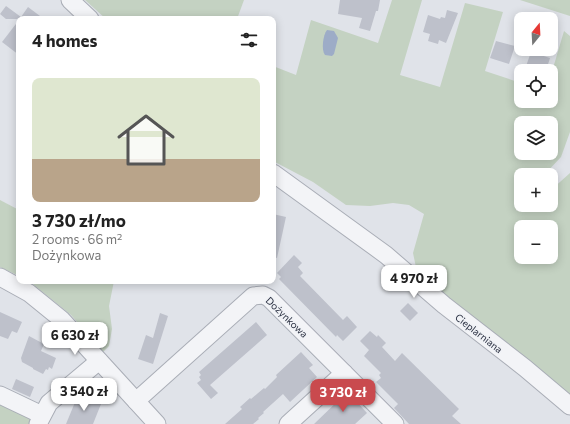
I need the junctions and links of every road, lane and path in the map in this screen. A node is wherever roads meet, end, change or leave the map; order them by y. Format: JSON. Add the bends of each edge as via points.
{"nodes":[{"id":1,"x":70,"y":0,"type":"edge"},
{"id":2,"x":87,"y":16,"type":"edge"},
{"id":3,"x":276,"y":175,"type":"edge"},
{"id":4,"x":0,"y":277,"type":"edge"},
{"id":5,"x":99,"y":361,"type":"junction"},
{"id":6,"x":344,"y":373,"type":"junction"},
{"id":7,"x":0,"y":395,"type":"edge"},
{"id":8,"x":136,"y":401,"type":"junction"},
{"id":9,"x":570,"y":406,"type":"edge"},
{"id":10,"x":40,"y":420,"type":"edge"},
{"id":11,"x":157,"y":424,"type":"edge"},
{"id":12,"x":288,"y":424,"type":"edge"},
{"id":13,"x":395,"y":424,"type":"edge"}],
"edges":[{"from":1,"to":2,"type":"street"},
{"from":3,"to":9,"type":"street","name":"Cieplarniana","via":[[386,255],[444,306]]},
{"from":4,"to":5,"type":"street","via":[[41,302],[61,319]]},
{"from":5,"to":8,"type":"street"},
{"from":5,"to":10,"type":"street","via":[[56,396]]},
{"from":6,"to":8,"type":"street","name":"Dożynkowa","via":[[269,298],[259,294],[253,296]]},
{"from":6,"to":12,"type":"street"},
{"from":6,"to":13,"type":"street","name":"Dożynkowa"},
{"from":7,"to":10,"type":"street"},
{"from":8,"to":11,"type":"street"}]}
